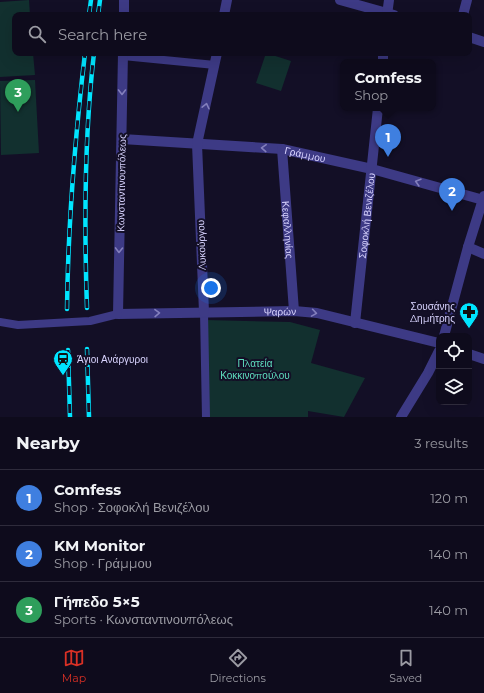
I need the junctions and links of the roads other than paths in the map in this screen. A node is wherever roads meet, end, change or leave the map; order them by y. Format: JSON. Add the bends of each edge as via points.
{"nodes":[{"id":1,"x":124,"y":0,"type":"edge"},
{"id":2,"x":227,"y":0,"type":"edge"},
{"id":3,"x":340,"y":0,"type":"edge"},
{"id":4,"x":389,"y":0,"type":"edge"},
{"id":5,"x":467,"y":0,"type":"edge"},
{"id":6,"x":124,"y":12,"type":"edge"},
{"id":7,"x":225,"y":12,"type":"edge"},
{"id":8,"x":383,"y":12,"type":"edge"},
{"id":9,"x":390,"y":12,"type":"edge"},
{"id":10,"x":464,"y":12,"type":"edge"},
{"id":11,"x":472,"y":38,"type":"edge"},
{"id":12,"x":484,"y":42,"type":"edge"},
{"id":13,"x":123,"y":56,"type":"edge"},
{"id":14,"x":140,"y":56,"type":"edge"},
{"id":15,"x":216,"y":56,"type":"edge"},
{"id":16,"x":215,"y":65,"type":"junction"},
{"id":17,"x":378,"y":111,"type":"edge"},
{"id":18,"x":122,"y":139,"type":"junction"},
{"id":19,"x":197,"y":144,"type":"junction"},
{"id":20,"x":282,"y":149,"type":"junction"},
{"id":21,"x":372,"y":169,"type":"junction"},
{"id":22,"x":483,"y":198,"type":"edge"},
{"id":23,"x":468,"y":247,"type":"junction"},
{"id":24,"x":484,"y":254,"type":"edge"},
{"id":25,"x":294,"y":311,"type":"junction"},
{"id":26,"x":204,"y":312,"type":"junction"},
{"id":27,"x":118,"y":314,"type":"junction"},
{"id":28,"x":0,"y":322,"type":"edge"},
{"id":29,"x":355,"y":323,"type":"junction"},
{"id":30,"x":445,"y":333,"type":"edge"},
{"id":31,"x":436,"y":343,"type":"edge"},
{"id":32,"x":472,"y":355,"type":"edge"},
{"id":33,"x":436,"y":357,"type":"edge"},
{"id":34,"x":484,"y":359,"type":"edge"},
{"id":35,"x":206,"y":417,"type":"edge"},
{"id":36,"x":401,"y":417,"type":"edge"}],
"edges":[{"from":1,"to":6,"type":"street"},
{"from":2,"to":7,"type":"street"},
{"from":3,"to":8,"type":"street"},
{"from":4,"to":9,"type":"street"},
{"from":5,"to":10,"type":"street"},
{"from":11,"to":12,"type":"street"},
{"from":13,"to":18,"type":"street","name":"Κωνσταντινουπόλεως","one_way":true},
{"from":14,"to":16,"type":"street"},
{"from":15,"to":16,"type":"street"},
{"from":19,"to":16,"type":"street","one_way":true},
{"from":17,"to":21,"type":"street","name":"Σοφοκλή Βενιζέλου"},
{"from":18,"to":19,"type":"street","name":"Γράμμου"},
{"from":18,"to":27,"type":"street","name":"Κωνσταντινουπόλεως","one_way":true},
{"from":20,"to":19,"type":"street","name":"Γράμμου","one_way":true},
{"from":19,"to":26,"type":"street","name":"Λυκούργου"},
{"from":20,"to":21,"type":"street","name":"Γράμμου"},
{"from":20,"to":25,"type":"street","name":"Κεφαλληνίας"},
{"from":22,"to":21,"type":"street","name":"Γράμμου","one_way":true},
{"from":21,"to":29,"type":"street","name":"Σοφοκλή Βενιζέλου"},
{"from":22,"to":23,"type":"street"},
{"from":23,"to":24,"type":"street"},
{"from":23,"to":30,"type":"street"},
{"from":25,"to":26,"type":"street","name":"Ψαρών"},
{"from":25,"to":29,"type":"street","name":"Ψαρών","one_way":true,"via":[[317,313]]},
{"from":27,"to":26,"type":"street","name":"Ψαρών","one_way":true},
{"from":26,"to":35,"type":"street","name":"Λυκούργου"},
{"from":27,"to":28,"type":"street","bridge":true,"via":[[90,321],[18,325]]},
{"from":29,"to":31,"type":"street","name":"Ψαρών"},
{"from":32,"to":34,"type":"street"},
{"from":33,"to":36,"type":"street"}]}
